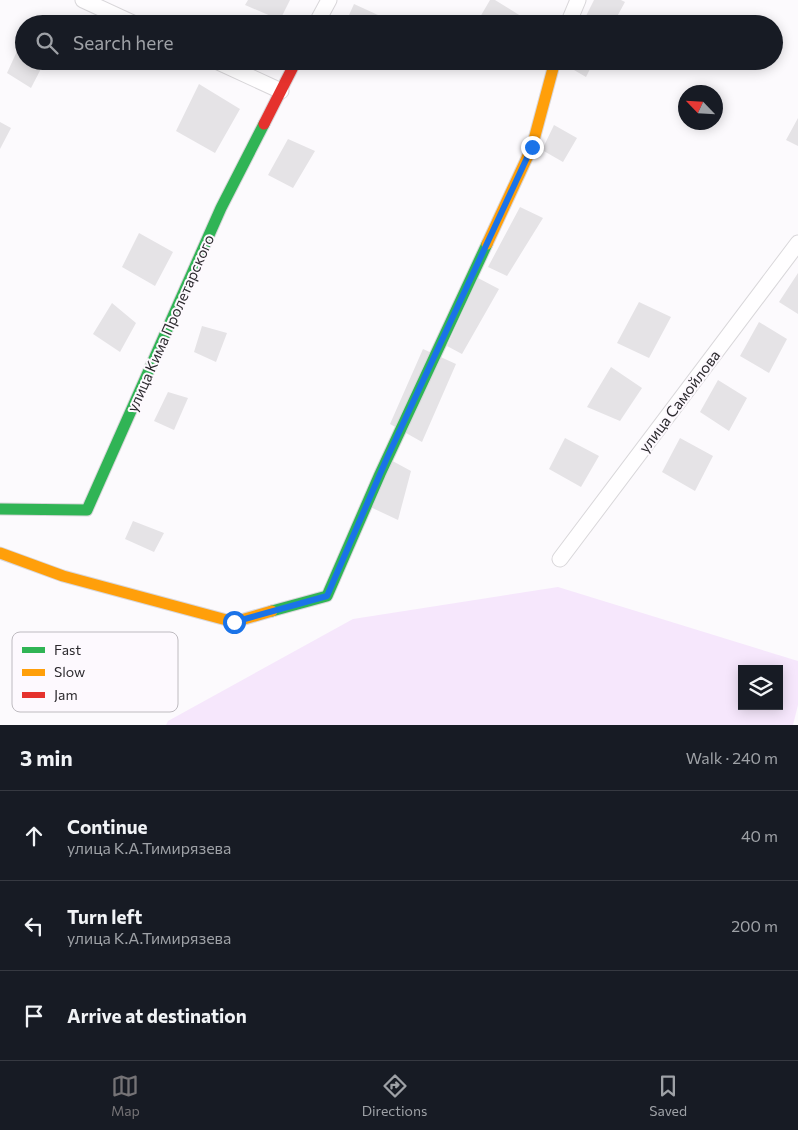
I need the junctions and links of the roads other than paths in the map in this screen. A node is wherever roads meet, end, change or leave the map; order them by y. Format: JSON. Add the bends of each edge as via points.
{"nodes":[{"id":1,"x":83,"y":0,"type":"edge"},
{"id":2,"x":329,"y":0,"type":"edge"},
{"id":3,"x":578,"y":0,"type":"edge"},
{"id":4,"x":115,"y":15,"type":"edge"},
{"id":5,"x":321,"y":15,"type":"edge"},
{"id":6,"x":572,"y":15,"type":"edge"},
{"id":7,"x":236,"y":70,"type":"edge"},
{"id":8,"x":292,"y":70,"type":"edge"},
{"id":9,"x":553,"y":70,"type":"edge"},
{"id":10,"x":281,"y":91,"type":"junction"},
{"id":11,"x":798,"y":244,"type":"edge"},
{"id":12,"x":0,"y":509,"type":"edge"},
{"id":13,"x":0,"y":553,"type":"edge"},
{"id":14,"x":560,"y":559,"type":"dead end"}],
"edges":[{"from":1,"to":4,"type":"street"},
{"from":2,"to":5,"type":"street"},
{"from":3,"to":6,"type":"street"},
{"from":7,"to":10,"type":"street"},
{"from":8,"to":10,"type":"street","name":"улица Кима Пролетарского"},
{"from":9,"to":13,"type":"street","via":[[532,147],[387,458],[327,596],[234,622],[63,576]]},
{"from":10,"to":12,"type":"street","name":"улица Кима Пролетарского","via":[[220,208],[87,510]]},
{"from":11,"to":14,"type":"street","name":"улица Самойлова"}]}
